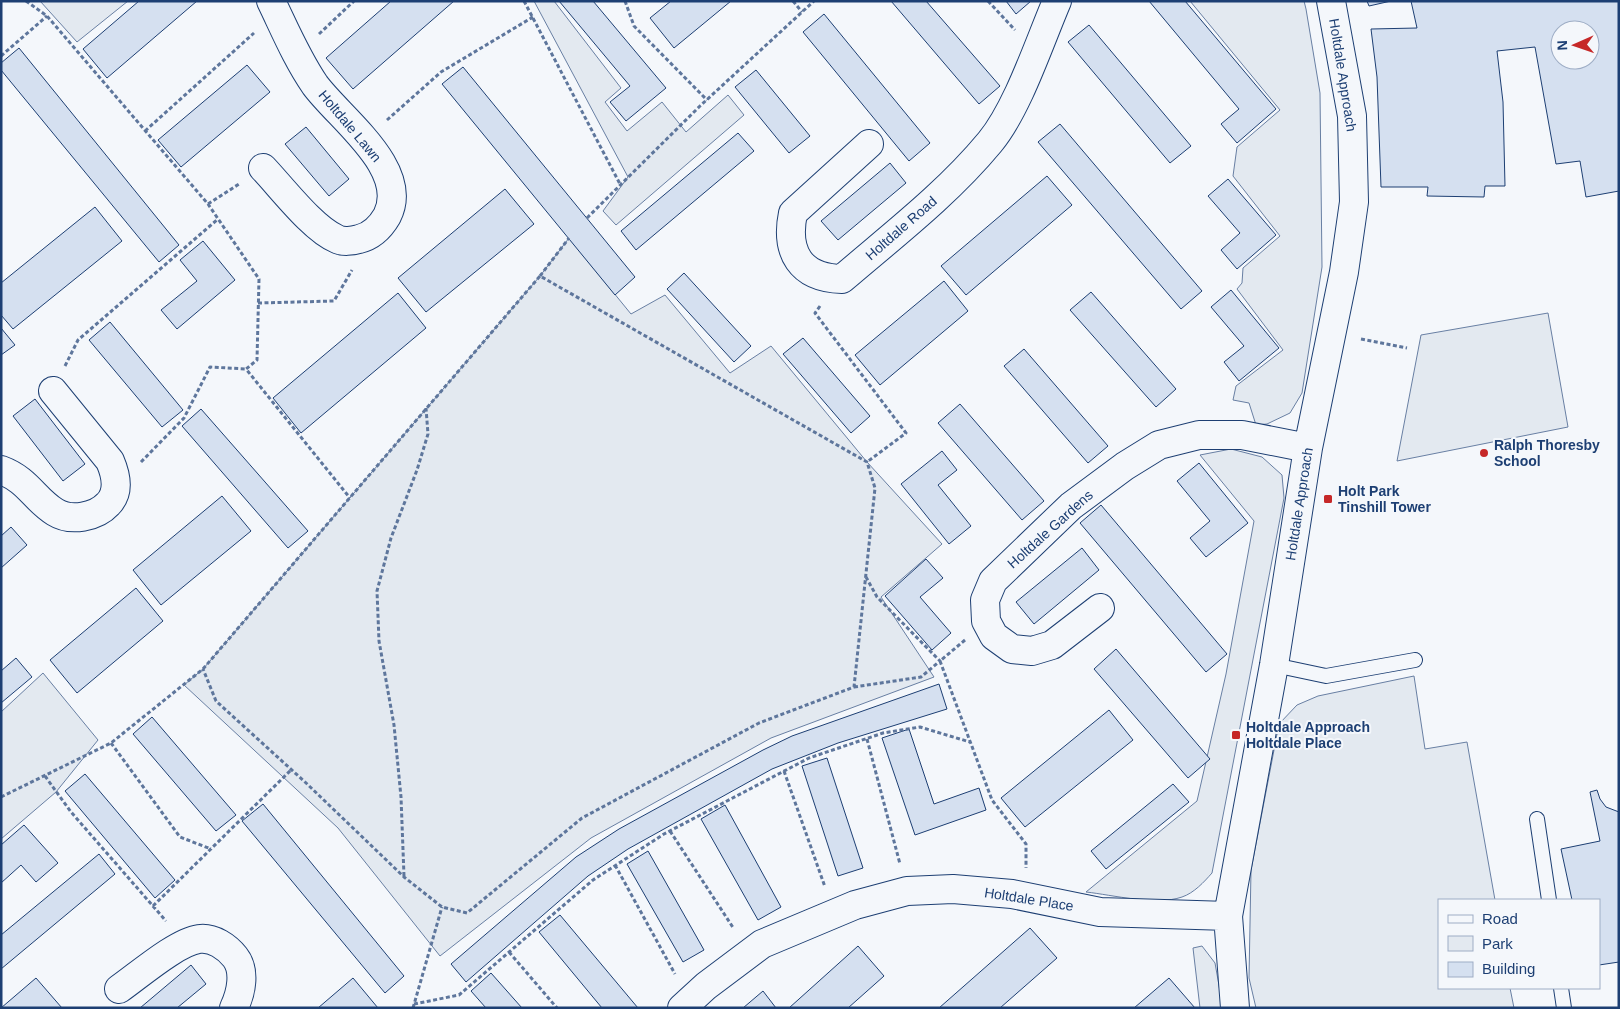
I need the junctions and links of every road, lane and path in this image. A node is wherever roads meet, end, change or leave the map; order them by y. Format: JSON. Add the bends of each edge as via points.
{"nodes":[{"id":1,"x":26,"y":1,"type":"edge"},
{"id":2,"x":354,"y":1,"type":"edge"},
{"id":3,"x":524,"y":1,"type":"edge"},
{"id":4,"x":625,"y":1,"type":"edge"},
{"id":5,"x":793,"y":1,"type":"edge"},
{"id":6,"x":814,"y":1,"type":"edge"},
{"id":7,"x":988,"y":1,"type":"edge"},
{"id":8,"x":1057,"y":1,"type":"edge"},
{"id":9,"x":1331,"y":1,"type":"edge"},
{"id":10,"x":274,"y":7,"type":"edge"},
{"id":11,"x":802,"y":12,"type":"junction"},
{"id":12,"x":47,"y":16,"type":"junction"},
{"id":13,"x":532,"y":17,"type":"junction"},
{"id":14,"x":1035,"y":52,"type":"junction"},
{"id":15,"x":296,"y":54,"type":"junction"},
{"id":16,"x":1,"y":56,"type":"edge"},
{"id":17,"x":707,"y":100,"type":"junction"},
{"id":18,"x":145,"y":131,"type":"junction"},
{"id":19,"x":363,"y":141,"type":"junction"},
{"id":20,"x":869,"y":144,"type":"dead end"},
{"id":21,"x":263,"y":168,"type":"joint"},
{"id":22,"x":620,"y":184,"type":"junction"},
{"id":23,"x":208,"y":204,"type":"junction"},
{"id":24,"x":587,"y":218,"type":"dead end"},
{"id":25,"x":218,"y":219,"type":"junction"},
{"id":26,"x":370,"y":236,"type":"junction"},
{"id":27,"x":569,"y":238,"type":"dead end"},
{"id":28,"x":540,"y":276,"type":"junction"},
{"id":29,"x":842,"y":279,"type":"junction"},
{"id":30,"x":258,"y":303,"type":"junction"},
{"id":31,"x":1363,"y":330,"type":"dead end"},
{"id":32,"x":1407,"y":348,"type":"dead end"},
{"id":33,"x":246,"y":369,"type":"junction"},
{"id":34,"x":53,"y":391,"type":"joint"},
{"id":35,"x":426,"y":408,"type":"junction"},
{"id":36,"x":1308,"y":448,"type":"junction"},
{"id":37,"x":867,"y":462,"type":"junction"},
{"id":38,"x":1,"y":470,"type":"edge"},
{"id":39,"x":116,"y":488,"type":"junction"},
{"id":40,"x":350,"y":498,"type":"junction"},
{"id":41,"x":866,"y":576,"type":"junction"},
{"id":42,"x":1100,"y":608,"type":"dead end"},
{"id":43,"x":986,"y":621,"type":"junction"},
{"id":44,"x":1415,"y":660,"type":"dead end"},
{"id":45,"x":940,"y":661,"type":"junction"},
{"id":46,"x":1274,"y":665,"type":"junction"},
{"id":47,"x":203,"y":669,"type":"junction"},
{"id":48,"x":854,"y":687,"type":"junction"},
{"id":49,"x":867,"y":739,"type":"junction"},
{"id":50,"x":111,"y":742,"type":"junction"},
{"id":51,"x":970,"y":742,"type":"junction"},
{"id":52,"x":291,"y":770,"type":"junction"},
{"id":53,"x":784,"y":771,"type":"junction"},
{"id":54,"x":45,"y":776,"type":"junction"},
{"id":55,"x":1,"y":797,"type":"edge"},
{"id":56,"x":1537,"y":819,"type":"dead end"},
{"id":57,"x":670,"y":831,"type":"junction"},
{"id":58,"x":211,"y":849,"type":"junction"},
{"id":59,"x":615,"y":865,"type":"junction"},
{"id":60,"x":404,"y":877,"type":"junction"},
{"id":61,"x":907,"y":892,"type":"junction"},
{"id":62,"x":1026,"y":897,"type":"junction"},
{"id":63,"x":1549,"y":899,"type":"edge"},
{"id":64,"x":153,"y":906,"type":"junction"},
{"id":65,"x":442,"y":906,"type":"junction"},
{"id":66,"x":834,"y":914,"type":"junction"},
{"id":67,"x":1228,"y":916,"type":"junction"},
{"id":68,"x":185,"y":942,"type":"junction"},
{"id":69,"x":510,"y":952,"type":"junction"},
{"id":70,"x":750,"y":953,"type":"junction"},
{"id":71,"x":119,"y":989,"type":"dead end"},
{"id":72,"x":1561,"y":989,"type":"edge"},
{"id":73,"x":686,"y":1004,"type":"edge"},
{"id":74,"x":413,"y":1006,"type":"edge"},
{"id":75,"x":234,"y":1008,"type":"edge"},
{"id":76,"x":557,"y":1008,"type":"edge"},
{"id":77,"x":1234,"y":1008,"type":"edge"},
{"id":78,"x":1564,"y":1008,"type":"edge"}],
"edges":[{"from":1,"to":12,"type":"path"},
{"from":2,"to":15,"type":"path"},
{"from":3,"to":13,"type":"path"},
{"from":4,"to":17,"type":"path","via":[[634,26]]},
{"from":5,"to":11,"type":"path"},
{"from":6,"to":11,"type":"path"},
{"from":7,"to":14,"type":"path"},
{"from":8,"to":14,"type":"street","name":"Holtdale Road"},
{"from":9,"to":36,"type":"street","name":"Holtdale Approach","via":[[1352,116],[1354,202],[1344,272]]},
{"from":10,"to":15,"type":"street","name":"Holtdale Lawn"},
{"from":10,"to":18,"type":"path"},
{"from":11,"to":17,"type":"path"},
{"from":12,"to":16,"type":"path"},
{"from":12,"to":18,"type":"path"},
{"from":13,"to":19,"type":"path","via":[[441,72]]},
{"from":13,"to":22,"type":"path"},
{"from":14,"to":29,"type":"street","name":"Holtdale Road","via":[[1014,102],[991,141],[938,196]]},
{"from":15,"to":19,"type":"street","name":"Holtdale Lawn","via":[[315,85]]},
{"from":17,"to":22,"type":"path"},
{"from":18,"to":23,"type":"path"},
{"from":19,"to":26,"type":"street","name":"Holtdale Lawn","via":[[382,162],[390,183],[392,205],[383,223]]},
{"from":20,"to":29,"type":"street","via":[[793,214],[790,239],[795,256],[807,270],[826,279]]},
{"from":21,"to":23,"type":"path"},
{"from":21,"to":26,"type":"street","via":[[323,231],[338,240]]},
{"from":22,"to":24,"type":"path"},
{"from":23,"to":25,"type":"path"},
{"from":25,"to":30,"type":"path","via":[[258,279]]},
{"from":25,"to":34,"type":"path","via":[[78,340]]},
{"from":26,"to":30,"type":"path","via":[[334,301]]},
{"from":27,"to":28,"type":"path"},
{"from":28,"to":35,"type":"path"},
{"from":28,"to":37,"type":"path"},
{"from":29,"to":37,"type":"path","via":[[815,313],[906,433]]},
{"from":30,"to":33,"type":"path","via":[[257,360]]},
{"from":31,"to":32,"type":"path","via":[[1361,339]]},
{"from":33,"to":39,"type":"path","via":[[210,367],[184,418]]},
{"from":33,"to":40,"type":"path"},
{"from":34,"to":39,"type":"street","via":[[110,461]]},
{"from":35,"to":40,"type":"path"},
{"from":35,"to":60,"type":"path","via":[[428,434],[391,538],[377,591],[379,641],[394,725],[401,797]]},
{"from":36,"to":43,"type":"street","name":"Holtdale Gardens","via":[[1242,435],[1199,435],[1159,445],[1072,506],[993,582],[985,600]]},
{"from":36,"to":46,"type":"street","name":"Holtdale Approach"},
{"from":37,"to":41,"type":"path","via":[[875,488]]},
{"from":38,"to":39,"type":"street","via":[[17,476],[55,513],[73,517],[94,515],[109,503]]},
{"from":40,"to":47,"type":"path"},
{"from":41,"to":45,"type":"path","via":[[877,597]]},
{"from":41,"to":48,"type":"path"},
{"from":42,"to":43,"type":"street","via":[[1052,645],[1032,651],[1012,649],[994,636]]},
{"from":43,"to":45,"type":"path"},
{"from":44,"to":46,"type":"lane","via":[[1326,676]]},
{"from":45,"to":48,"type":"path","via":[[921,678]]},
{"from":45,"to":51,"type":"path"},
{"from":46,"to":67,"type":"street","name":"Holtdale Approach"},
{"from":47,"to":50,"type":"path"},
{"from":47,"to":52,"type":"path","via":[[216,702]]},
{"from":48,"to":65,"type":"path","via":[[759,723],[582,818],[467,913]]},
{"from":49,"to":51,"type":"path","via":[[920,727]]},
{"from":49,"to":53,"type":"path","via":[[809,758]]},
{"from":49,"to":61,"type":"path"},
{"from":50,"to":54,"type":"path"},
{"from":50,"to":58,"type":"path","via":[[180,837]]},
{"from":51,"to":62,"type":"path","via":[[992,800],[1026,844]]},
{"from":52,"to":58,"type":"path"},
{"from":52,"to":60,"type":"path"},
{"from":53,"to":57,"type":"path"},
{"from":53,"to":66,"type":"path"},
{"from":54,"to":55,"type":"path"},
{"from":54,"to":64,"type":"path"},
{"from":56,"to":63,"type":"lane"},
{"from":57,"to":59,"type":"path"},
{"from":57,"to":70,"type":"path"},
{"from":58,"to":64,"type":"path"},
{"from":59,"to":69,"type":"path"},
{"from":59,"to":73,"type":"path"},
{"from":60,"to":65,"type":"path"},
{"from":61,"to":62,"type":"street","name":"Holtdale Place","via":[[953,889]]},
{"from":61,"to":66,"type":"street","name":"Holtdale Place","via":[[855,905]]},
{"from":62,"to":67,"type":"street","name":"Holtdale Place","via":[[1100,912]]},
{"from":64,"to":68,"type":"path"},
{"from":65,"to":74,"type":"path"},
{"from":66,"to":70,"type":"street","name":"Holtdale Place","via":[[776,937]]},
{"from":67,"to":77,"type":"street","name":"Holtdale Approach"},
{"from":68,"to":71,"type":"street"},
{"from":68,"to":75,"type":"street","via":[[202,938],[224,945],[237,959],[242,975]]},
{"from":69,"to":74,"type":"path","via":[[459,995]]},
{"from":69,"to":76,"type":"path"},
{"from":70,"to":73,"type":"street","name":"Holtdale Place"},
{"from":72,"to":78,"type":"lane"}]}
